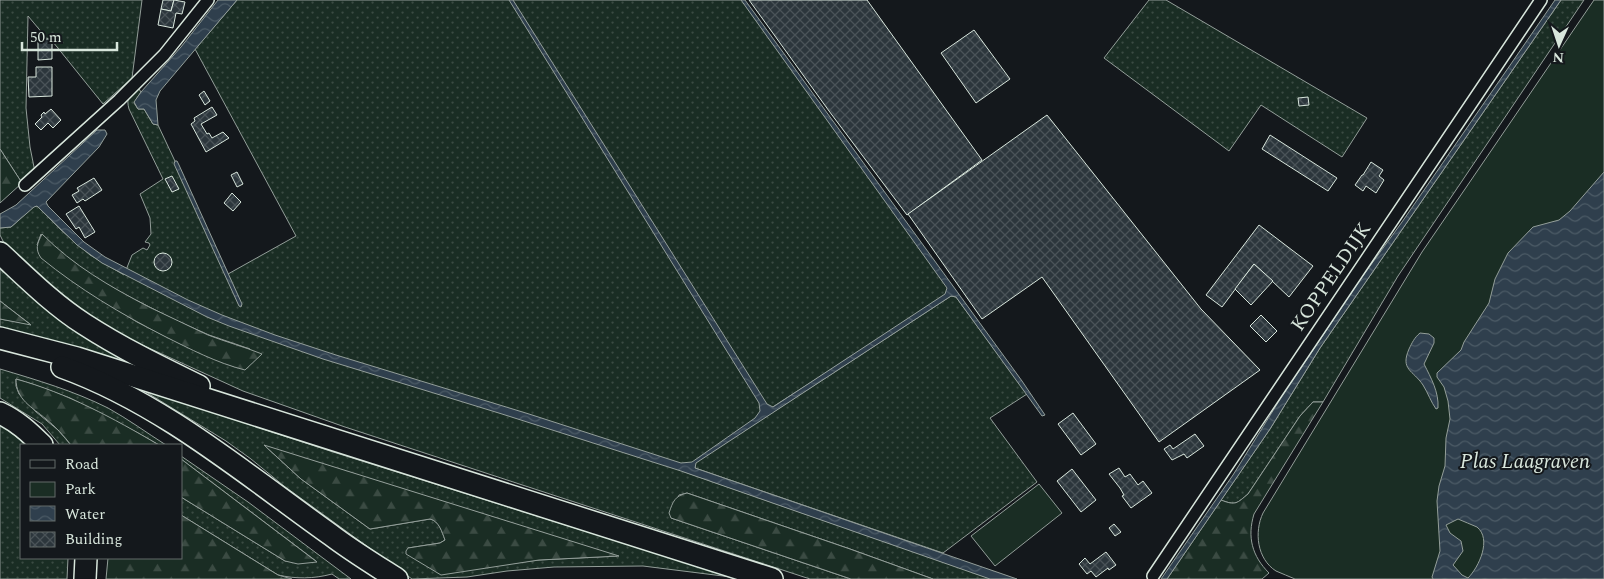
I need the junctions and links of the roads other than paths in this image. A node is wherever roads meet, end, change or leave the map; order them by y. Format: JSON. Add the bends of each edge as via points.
{"nodes":[{"id":1,"x":208,"y":0,"type":"edge"},
{"id":2,"x":1541,"y":0,"type":"edge"},
{"id":3,"x":25,"y":185,"type":"dead end"},
{"id":4,"x":0,"y":253,"type":"edge"},
{"id":5,"x":0,"y":338,"type":"edge"},
{"id":6,"x":0,"y":346,"type":"edge"},
{"id":7,"x":0,"y":414,"type":"edge"},
{"id":8,"x":277,"y":421,"type":"junction"},
{"id":9,"x":41,"y":444,"type":"edge"},
{"id":10,"x":86,"y":559,"type":"edge"},
{"id":11,"x":1153,"y":576,"type":"dead end"},
{"id":12,"x":85,"y":579,"type":"edge"},
{"id":13,"x":397,"y":579,"type":"edge"},
{"id":14,"x":772,"y":579,"type":"edge"}],
"edges":[{"from":1,"to":3,"type":"street","via":[[164,55],[120,100]]},
{"from":2,"to":11,"type":"street","name":"KOPPELDIJK"},
{"from":4,"to":8,"type":"highway","via":[[43,294],[124,349]]},
{"from":5,"to":8,"type":"highway","via":[[77,358]]},
{"from":6,"to":13,"type":"highway","via":[[76,372],[123,393],[221,454],[332,536]]},
{"from":7,"to":9,"type":"highway","via":[[28,430]]},
{"from":8,"to":14,"type":"highway"},
{"from":10,"to":12,"type":"highway"}]}
